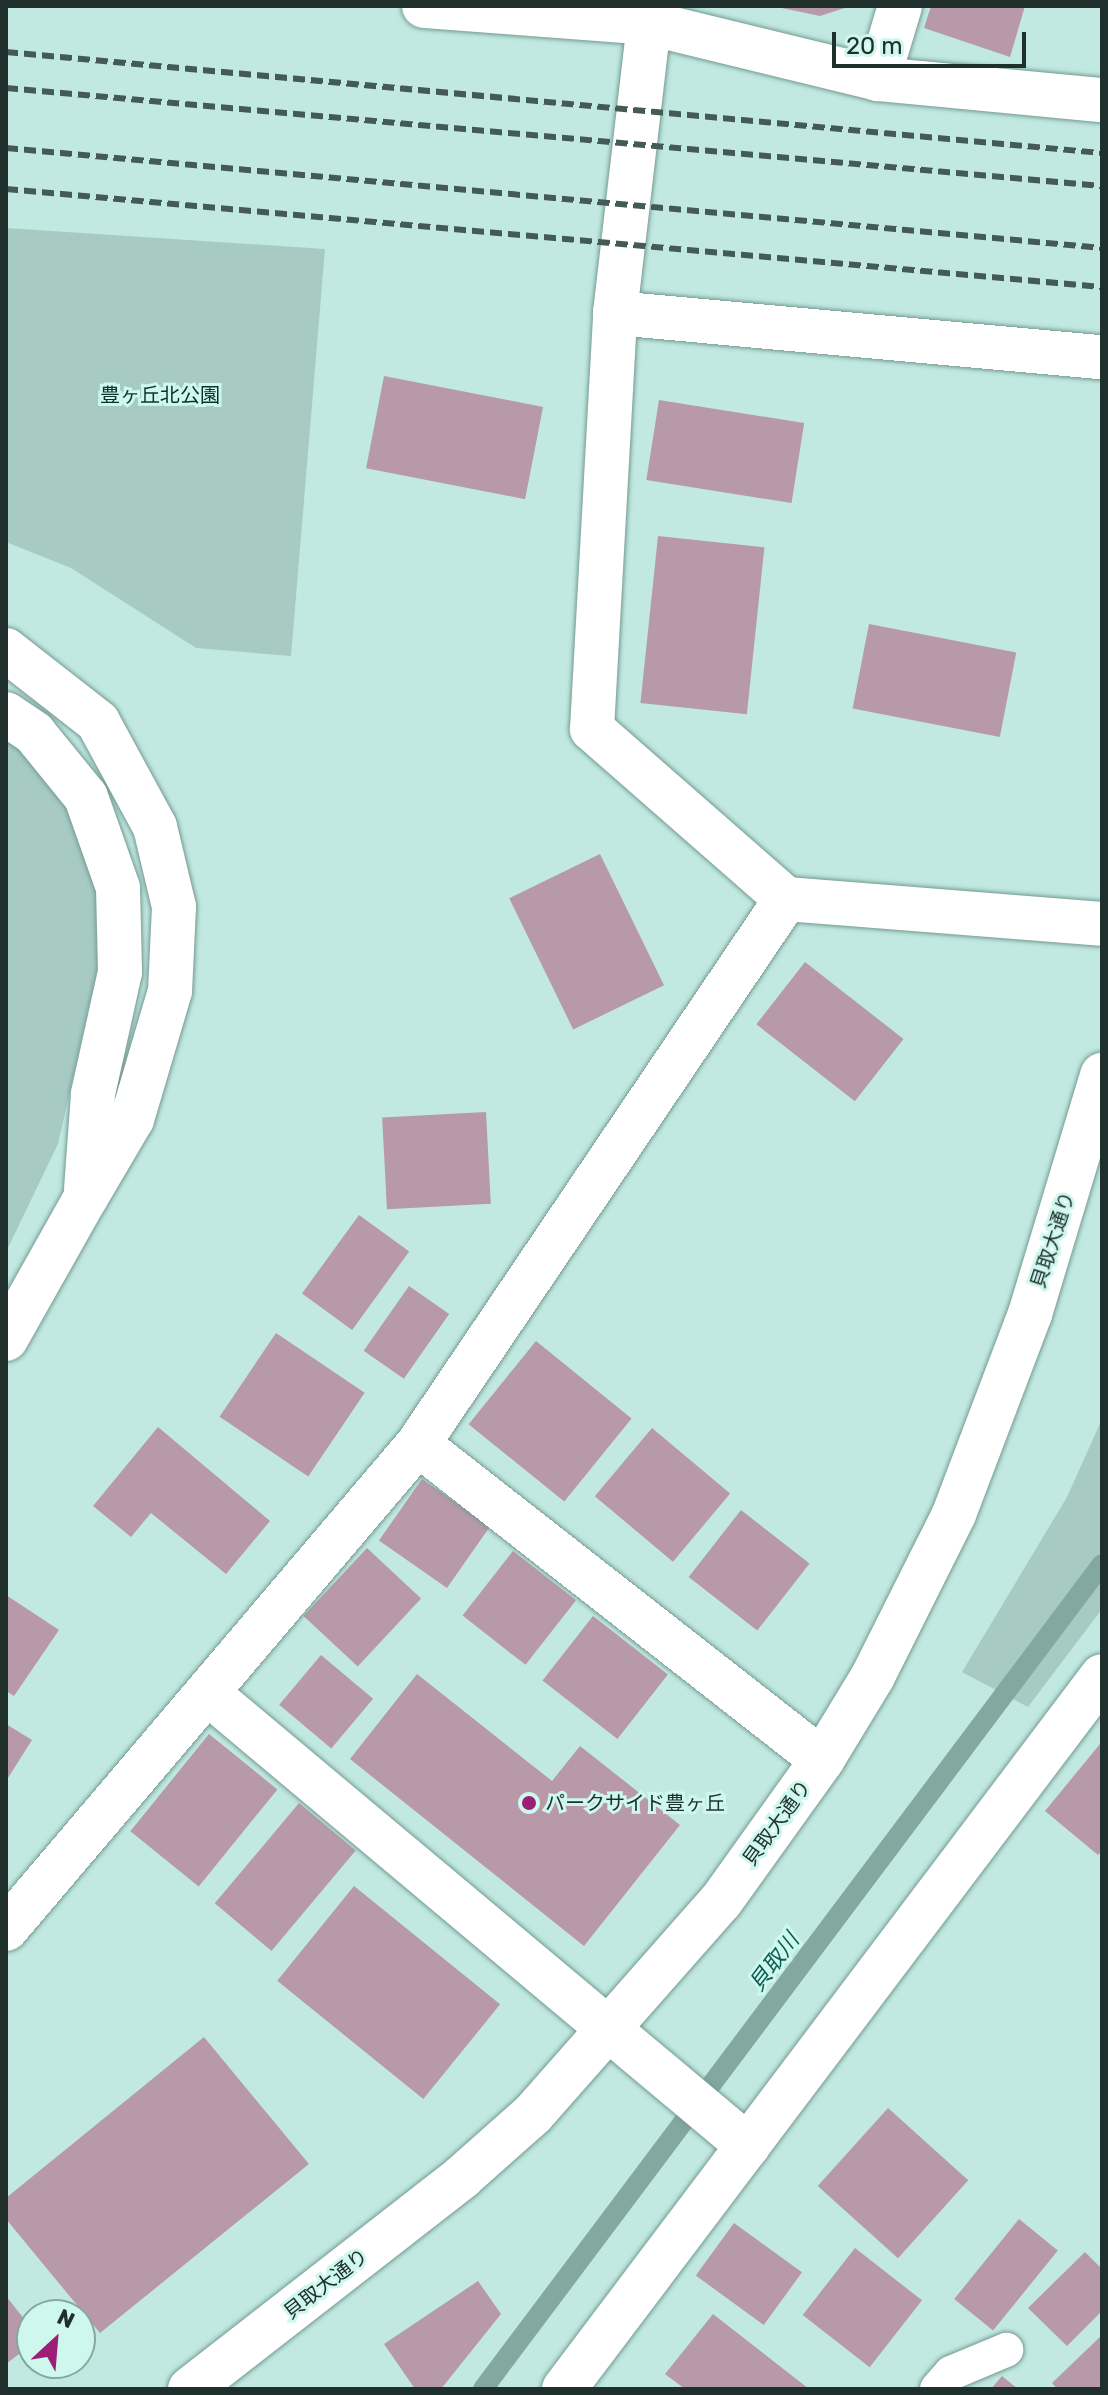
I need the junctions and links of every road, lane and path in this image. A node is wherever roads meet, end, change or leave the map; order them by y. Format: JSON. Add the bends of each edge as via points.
{"nodes":[{"id":1,"x":424,"y":6,"type":"edge"},
{"id":2,"x":431,"y":6,"type":"edge"},
{"id":3,"x":900,"y":6,"type":"edge"},
{"id":4,"x":649,"y":23,"type":"junction"},
{"id":5,"x":878,"y":79,"type":"junction"},
{"id":6,"x":1102,"y":100,"type":"edge"},
{"id":7,"x":615,"y":313,"type":"junction"},
{"id":8,"x":1102,"y":357,"type":"edge"},
{"id":9,"x":6,"y":650,"type":"edge"},
{"id":10,"x":6,"y":714,"type":"edge"},
{"id":11,"x":786,"y":899,"type":"junction"},
{"id":12,"x":1102,"y":924,"type":"edge"},
{"id":13,"x":1102,"y":1075,"type":"edge"},
{"id":14,"x":85,"y":1199,"type":"junction"},
{"id":15,"x":6,"y":1339,"type":"edge"},
{"id":16,"x":418,"y":1444,"type":"junction"},
{"id":17,"x":1102,"y":1676,"type":"edge"},
{"id":18,"x":210,"y":1695,"type":"junction"},
{"id":19,"x":822,"y":1760,"type":"junction"},
{"id":20,"x":6,"y":1929,"type":"edge"},
{"id":21,"x":610,"y":2031,"type":"junction"},
{"id":22,"x":740,"y":2136,"type":"junction"},
{"id":23,"x":1006,"y":2350,"type":"dead end"},
{"id":24,"x":190,"y":2389,"type":"edge"},
{"id":25,"x":564,"y":2389,"type":"edge"},
{"id":26,"x":937,"y":2389,"type":"edge"}],
"edges":[{"from":1,"to":2,"type":"street"},
{"from":2,"to":4,"type":"street"},
{"from":3,"to":5,"type":"street"},
{"from":4,"to":5,"type":"street"},
{"from":4,"to":7,"type":"street"},
{"from":5,"to":6,"type":"street"},
{"from":7,"to":8,"type":"street"},
{"from":7,"to":11,"type":"street","via":[[592,729]]},
{"from":9,"to":14,"type":"street","via":[[98,722],[155,827],[174,907],[170,991],[132,1119]]},
{"from":10,"to":14,"type":"street","via":[[34,733],[86,797],[118,888],[120,972],[93,1094]]},
{"from":11,"to":12,"type":"street"},
{"from":11,"to":16,"type":"street"},
{"from":13,"to":19,"type":"street","name":"貝取大通り","via":[[1030,1314],[954,1514],[880,1663]]},
{"from":14,"to":15,"type":"street"},
{"from":16,"to":18,"type":"street"},
{"from":16,"to":19,"type":"street"},
{"from":17,"to":22,"type":"street"},
{"from":18,"to":20,"type":"street"},
{"from":18,"to":21,"type":"street"},
{"from":19,"to":21,"type":"street","name":"貝取大通り","via":[[721,1901]]},
{"from":21,"to":22,"type":"street"},
{"from":21,"to":24,"type":"street","name":"貝取大通り","via":[[533,2114],[462,2177]]},
{"from":22,"to":25,"type":"street"},
{"from":23,"to":26,"type":"lane","via":[[951,2373]]}]}
